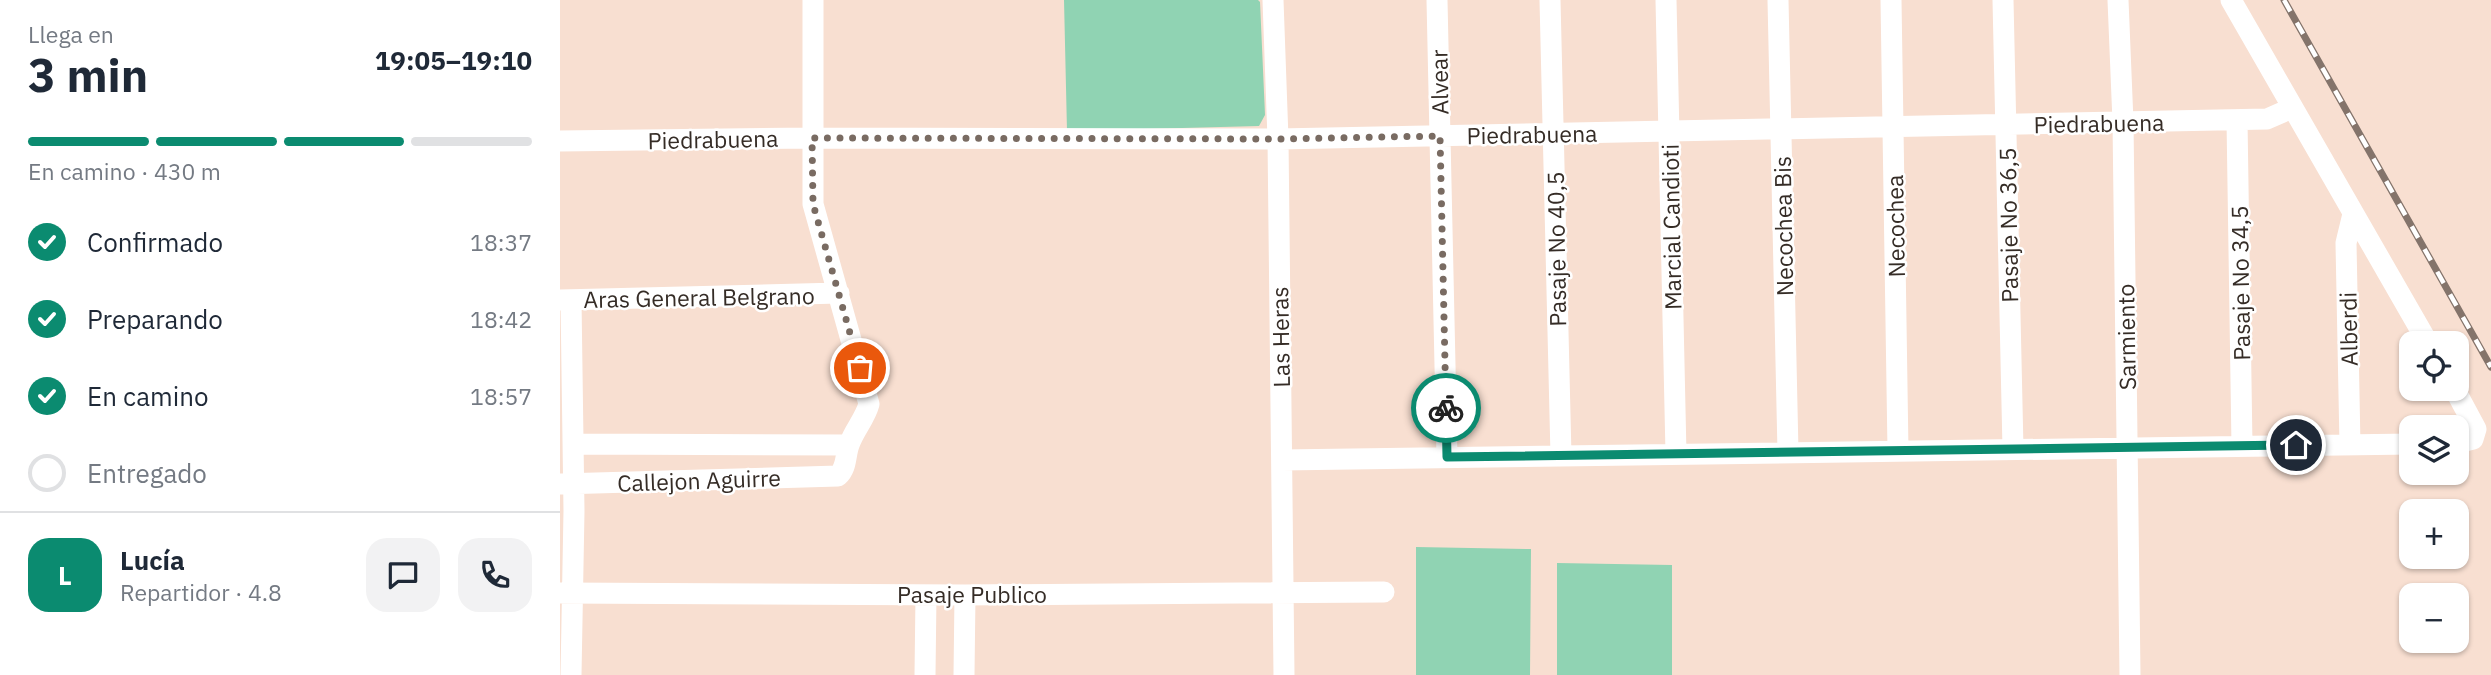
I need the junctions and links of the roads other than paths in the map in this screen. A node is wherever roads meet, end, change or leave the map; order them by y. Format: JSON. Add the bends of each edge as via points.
{"nodes":[{"id":1,"x":813,"y":0,"type":"edge"},
{"id":2,"x":1273,"y":0,"type":"edge"},
{"id":3,"x":1437,"y":0,"type":"edge"},
{"id":4,"x":1550,"y":0,"type":"edge"},
{"id":5,"x":1666,"y":0,"type":"edge"},
{"id":6,"x":1778,"y":0,"type":"edge"},
{"id":7,"x":1891,"y":0,"type":"edge"},
{"id":8,"x":2003,"y":0,"type":"edge"},
{"id":9,"x":2118,"y":0,"type":"edge"},
{"id":10,"x":2231,"y":0,"type":"edge"},
{"id":11,"x":2292,"y":108,"type":"junction"},
{"id":12,"x":2237,"y":120,"type":"junction"},
{"id":13,"x":2123,"y":122,"type":"junction"},
{"id":14,"x":2006,"y":125,"type":"junction"},
{"id":15,"x":1893,"y":127,"type":"junction"},
{"id":16,"x":1781,"y":129,"type":"junction"},
{"id":17,"x":1669,"y":131,"type":"junction"},
{"id":18,"x":1553,"y":134,"type":"junction"},
{"id":19,"x":1440,"y":136,"type":"junction"},
{"id":20,"x":812,"y":138,"type":"junction"},
{"id":21,"x":1278,"y":139,"type":"junction"},
{"id":22,"x":560,"y":141,"type":"edge"},
{"id":23,"x":2353,"y":214,"type":"junction"},
{"id":24,"x":839,"y":293,"type":"junction"},
{"id":25,"x":565,"y":300,"type":"edge"},
{"id":26,"x":2421,"y":331,"type":"edge"},
{"id":27,"x":2462,"y":401,"type":"edge"},
{"id":28,"x":2469,"y":437,"type":"edge"},
{"id":29,"x":574,"y":444,"type":"junction"},
{"id":30,"x":2350,"y":444,"type":"junction"},
{"id":31,"x":2399,"y":444,"type":"edge"},
{"id":32,"x":849,"y":445,"type":"junction"},
{"id":33,"x":2242,"y":446,"type":"junction"},
{"id":34,"x":2128,"y":448,"type":"junction"},
{"id":35,"x":2013,"y":449,"type":"junction"},
{"id":36,"x":1898,"y":451,"type":"junction"},
{"id":37,"x":1788,"y":452,"type":"junction"},
{"id":38,"x":1676,"y":454,"type":"junction"},
{"id":39,"x":1561,"y":456,"type":"junction"},
{"id":40,"x":1447,"y":457,"type":"junction"},
{"id":41,"x":1282,"y":460,"type":"junction"},
{"id":42,"x":567,"y":484,"type":"edge"},
{"id":43,"x":1384,"y":592,"type":"dead end"},
{"id":44,"x":566,"y":593,"type":"edge"},
{"id":45,"x":1284,"y":593,"type":"junction"},
{"id":46,"x":926,"y":595,"type":"junction"},
{"id":47,"x":965,"y":595,"type":"junction"},
{"id":48,"x":571,"y":675,"type":"edge"},
{"id":49,"x":925,"y":675,"type":"edge"},
{"id":50,"x":964,"y":675,"type":"edge"},
{"id":51,"x":1284,"y":675,"type":"edge"},
{"id":52,"x":2130,"y":675,"type":"edge"}],
"edges":[{"from":1,"to":20,"type":"street"},
{"from":2,"to":21,"type":"street","name":"Las Heras"},
{"from":3,"to":19,"type":"street","name":"Alvear"},
{"from":4,"to":18,"type":"street","name":"Pasaje No 40,5"},
{"from":5,"to":17,"type":"street","name":"Marcial Candioti"},
{"from":6,"to":16,"type":"street","name":"Necochea Bis"},
{"from":7,"to":15,"type":"street","name":"Necochea"},
{"from":8,"to":14,"type":"street","name":"Pasaje No 36,5"},
{"from":9,"to":13,"type":"street","name":"Sarmiento"},
{"from":10,"to":11,"type":"street"},
{"from":11,"to":12,"type":"street","name":"Piedrabuena","via":[[2267,119]]},
{"from":11,"to":23,"type":"street"},
{"from":12,"to":13,"type":"street","name":"Piedrabuena"},
{"from":12,"to":33,"type":"street","name":"Pasaje No 34,5"},
{"from":13,"to":14,"type":"street","name":"Piedrabuena"},
{"from":13,"to":34,"type":"street","name":"Sarmiento"},
{"from":14,"to":15,"type":"street","name":"Piedrabuena"},
{"from":14,"to":35,"type":"street","name":"Pasaje No 36,5"},
{"from":15,"to":16,"type":"street","name":"Piedrabuena"},
{"from":15,"to":36,"type":"street","name":"Necochea"},
{"from":16,"to":17,"type":"street","name":"Piedrabuena"},
{"from":16,"to":37,"type":"street","name":"Necochea Bis"},
{"from":17,"to":18,"type":"street","name":"Piedrabuena"},
{"from":17,"to":38,"type":"street","name":"Marcial Candioti"},
{"from":18,"to":19,"type":"street","name":"Piedrabuena"},
{"from":18,"to":39,"type":"street","name":"Pasaje No 40,5"},
{"from":19,"to":21,"type":"street","name":"Piedrabuena"},
{"from":19,"to":40,"type":"street","name":"Alvear"},
{"from":20,"to":21,"type":"street","name":"Piedrabuena"},
{"from":20,"to":22,"type":"street","name":"Piedrabuena"},
{"from":20,"to":24,"type":"street","via":[[813,204]]},
{"from":21,"to":41,"type":"street","name":"Las Heras"},
{"from":23,"to":26,"type":"street"},
{"from":23,"to":30,"type":"street","name":"Alberdi","via":[[2346,243]]},
{"from":24,"to":25,"type":"street","name":"Aras General Belgrano"},
{"from":24,"to":32,"type":"street","via":[[869,404]]},
{"from":25,"to":29,"type":"street"},
{"from":27,"to":28,"type":"street","via":[[2476,429]]},
{"from":29,"to":32,"type":"street","name":"Callejon Aguirre"},
{"from":29,"to":42,"type":"street"},
{"from":30,"to":31,"type":"street"},
{"from":30,"to":33,"type":"street"},
{"from":32,"to":42,"type":"street","name":"Callejon Aguirre","via":[[844,471],[838,476]]},
{"from":33,"to":34,"type":"street"},
{"from":34,"to":35,"type":"street"},
{"from":34,"to":52,"type":"street","name":"Sarmiento"},
{"from":35,"to":36,"type":"street"},
{"from":36,"to":37,"type":"street"},
{"from":37,"to":38,"type":"street"},
{"from":38,"to":39,"type":"street"},
{"from":39,"to":40,"type":"street"},
{"from":40,"to":41,"type":"street"},
{"from":41,"to":45,"type":"street","name":"Las Heras"},
{"from":42,"to":44,"type":"street"},
{"from":43,"to":45,"type":"street","name":"Pasaje Publico"},
{"from":44,"to":46,"type":"street","name":"Pasaje Publico"},
{"from":44,"to":48,"type":"street"},
{"from":45,"to":47,"type":"street","name":"Pasaje Publico"},
{"from":45,"to":51,"type":"street","name":"Las Heras"},
{"from":46,"to":47,"type":"street","name":"Pasaje Publico"},
{"from":46,"to":49,"type":"street"},
{"from":47,"to":50,"type":"street"}]}
